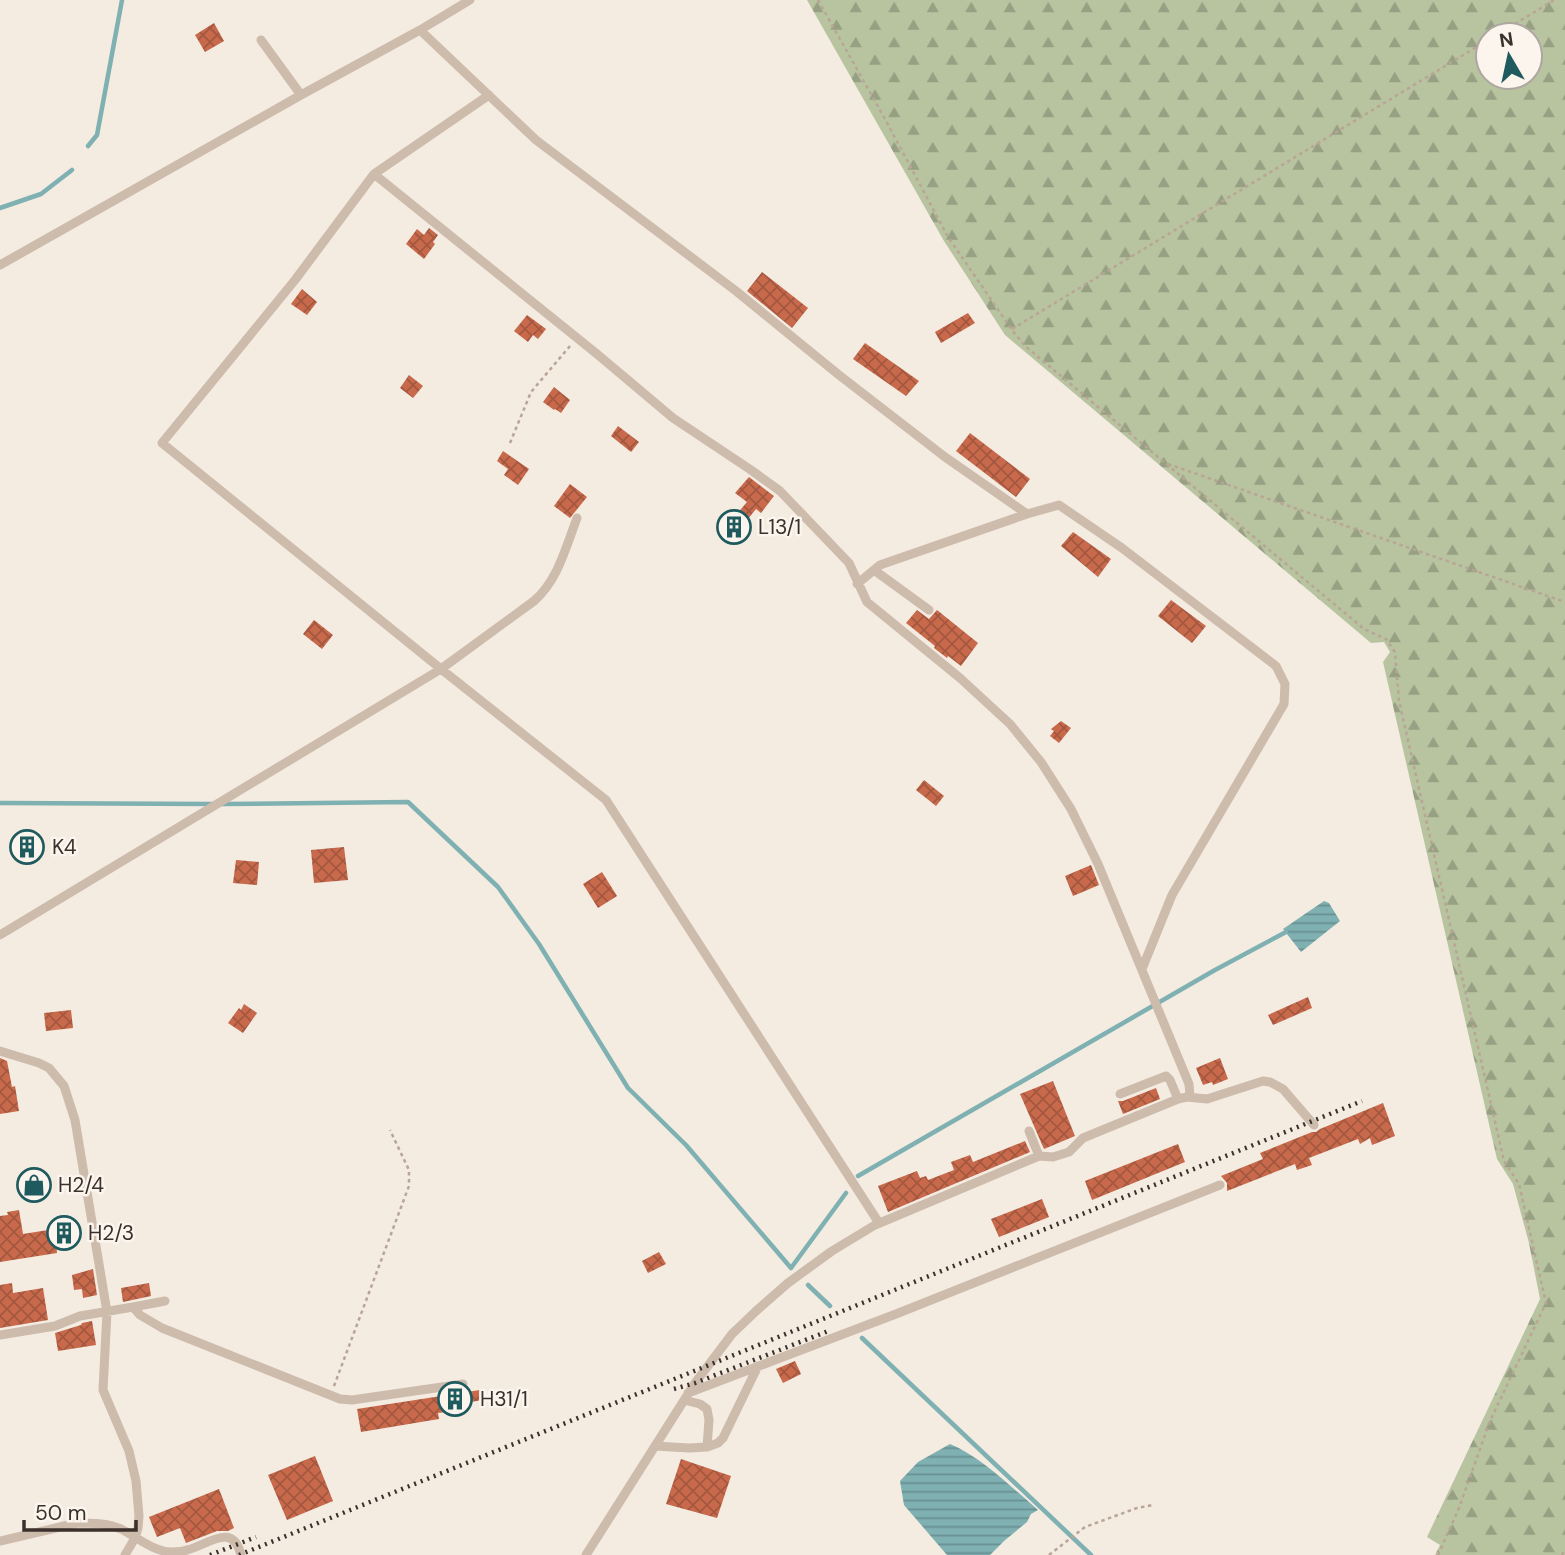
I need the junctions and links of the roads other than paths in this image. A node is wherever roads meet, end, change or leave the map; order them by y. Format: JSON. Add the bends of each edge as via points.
{"nodes":[{"id":1,"x":470,"y":0,"type":"edge"},
{"id":2,"x":420,"y":30,"type":"junction"},
{"id":3,"x":261,"y":40,"type":"dead end"},
{"id":4,"x":301,"y":94,"type":"junction"},
{"id":5,"x":489,"y":95,"type":"junction"},
{"id":6,"x":374,"y":174,"type":"junction"},
{"id":7,"x":0,"y":265,"type":"edge"},
{"id":8,"x":1027,"y":514,"type":"junction"},
{"id":9,"x":577,"y":518,"type":"dead end"},
{"id":10,"x":874,"y":570,"type":"junction"},
{"id":11,"x":858,"y":584,"type":"junction"},
{"id":12,"x":929,"y":610,"type":"dead end"},
{"id":13,"x":440,"y":669,"type":"junction"},
{"id":14,"x":0,"y":935,"type":"edge"},
{"id":15,"x":1142,"y":969,"type":"junction"},
{"id":16,"x":0,"y":1051,"type":"edge"},
{"id":17,"x":1120,"y":1094,"type":"dead end"},
{"id":18,"x":1190,"y":1097,"type":"junction"},
{"id":19,"x":1178,"y":1099,"type":"junction"},
{"id":20,"x":1314,"y":1125,"type":"dead end"},
{"id":21,"x":1029,"y":1131,"type":"dead end"},
{"id":22,"x":1039,"y":1156,"type":"junction"},
{"id":23,"x":1220,"y":1185,"type":"dead end"},
{"id":24,"x":879,"y":1223,"type":"junction"},
{"id":25,"x":165,"y":1301,"type":"dead end"},
{"id":26,"x":133,"y":1307,"type":"junction"},
{"id":27,"x":107,"y":1312,"type":"junction"},
{"id":28,"x":0,"y":1335,"type":"edge"},
{"id":29,"x":758,"y":1366,"type":"junction"},
{"id":30,"x":463,"y":1384,"type":"dead end"},
{"id":31,"x":686,"y":1396,"type":"junction"},
{"id":32,"x":655,"y":1446,"type":"junction"},
{"id":33,"x":707,"y":1447,"type":"junction"},
{"id":34,"x":135,"y":1538,"type":"junction"},
{"id":35,"x":0,"y":1541,"type":"edge"},
{"id":36,"x":125,"y":1555,"type":"edge"},
{"id":37,"x":241,"y":1555,"type":"edge"},
{"id":38,"x":586,"y":1555,"type":"edge"}],
"edges":[{"from":1,"to":2,"type":"lane"},
{"from":2,"to":4,"type":"lane"},
{"from":2,"to":5,"type":"lane"},
{"from":3,"to":4,"type":"lane"},
{"from":4,"to":7,"type":"lane"},
{"from":5,"to":6,"type":"lane"},
{"from":5,"to":8,"type":"lane","via":[[536,139],[736,290],[839,376]]},
{"from":6,"to":11,"type":"lane","via":[[673,418],[780,491],[849,562]]},
{"from":6,"to":13,"type":"lane","via":[[295,281],[162,443]]},
{"from":8,"to":10,"type":"lane"},
{"from":8,"to":15,"type":"lane","via":[[1059,505],[1276,666],[1285,684],[1284,704],[1172,895]]},
{"from":9,"to":13,"type":"lane","via":[[545,592]]},
{"from":10,"to":11,"type":"lane"},
{"from":10,"to":12,"type":"lane"},
{"from":11,"to":15,"type":"lane","via":[[867,602],[960,678],[1010,724],[1041,762],[1098,864]]},
{"from":13,"to":14,"type":"lane"},
{"from":13,"to":24,"type":"lane","via":[[613,808]]},
{"from":15,"to":18,"type":"lane","via":[[1189,1084]]},
{"from":16,"to":27,"type":"lane","via":[[49,1069],[70,1100]]},
{"from":17,"to":19,"type":"lane","via":[[1166,1076]]},
{"from":18,"to":19,"type":"lane"},
{"from":18,"to":20,"type":"lane","via":[[1208,1099],[1270,1082],[1283,1089]]},
{"from":19,"to":22,"type":"lane","via":[[1083,1138],[1069,1152]]},
{"from":21,"to":22,"type":"lane"},
{"from":22,"to":24,"type":"lane"},
{"from":23,"to":29,"type":"lane"},
{"from":24,"to":31,"type":"lane","via":[[832,1251],[755,1311]]},
{"from":25,"to":26,"type":"lane"},
{"from":26,"to":27,"type":"lane"},
{"from":26,"to":30,"type":"lane","via":[[162,1328],[330,1397],[352,1399]]},
{"from":27,"to":28,"type":"lane"},
{"from":27,"to":34,"type":"lane","via":[[103,1390],[133,1466],[139,1516]]},
{"from":29,"to":31,"type":"lane"},
{"from":29,"to":33,"type":"lane","via":[[723,1438]]},
{"from":31,"to":32,"type":"lane"},
{"from":31,"to":33,"type":"lane","via":[[707,1409]]},
{"from":32,"to":33,"type":"lane"},
{"from":32,"to":38,"type":"lane"},
{"from":34,"to":35,"type":"lane","via":[[111,1526],[77,1523]]},
{"from":34,"to":36,"type":"lane"},
{"from":34,"to":37,"type":"lane","via":[[171,1552],[228,1537]]}]}
